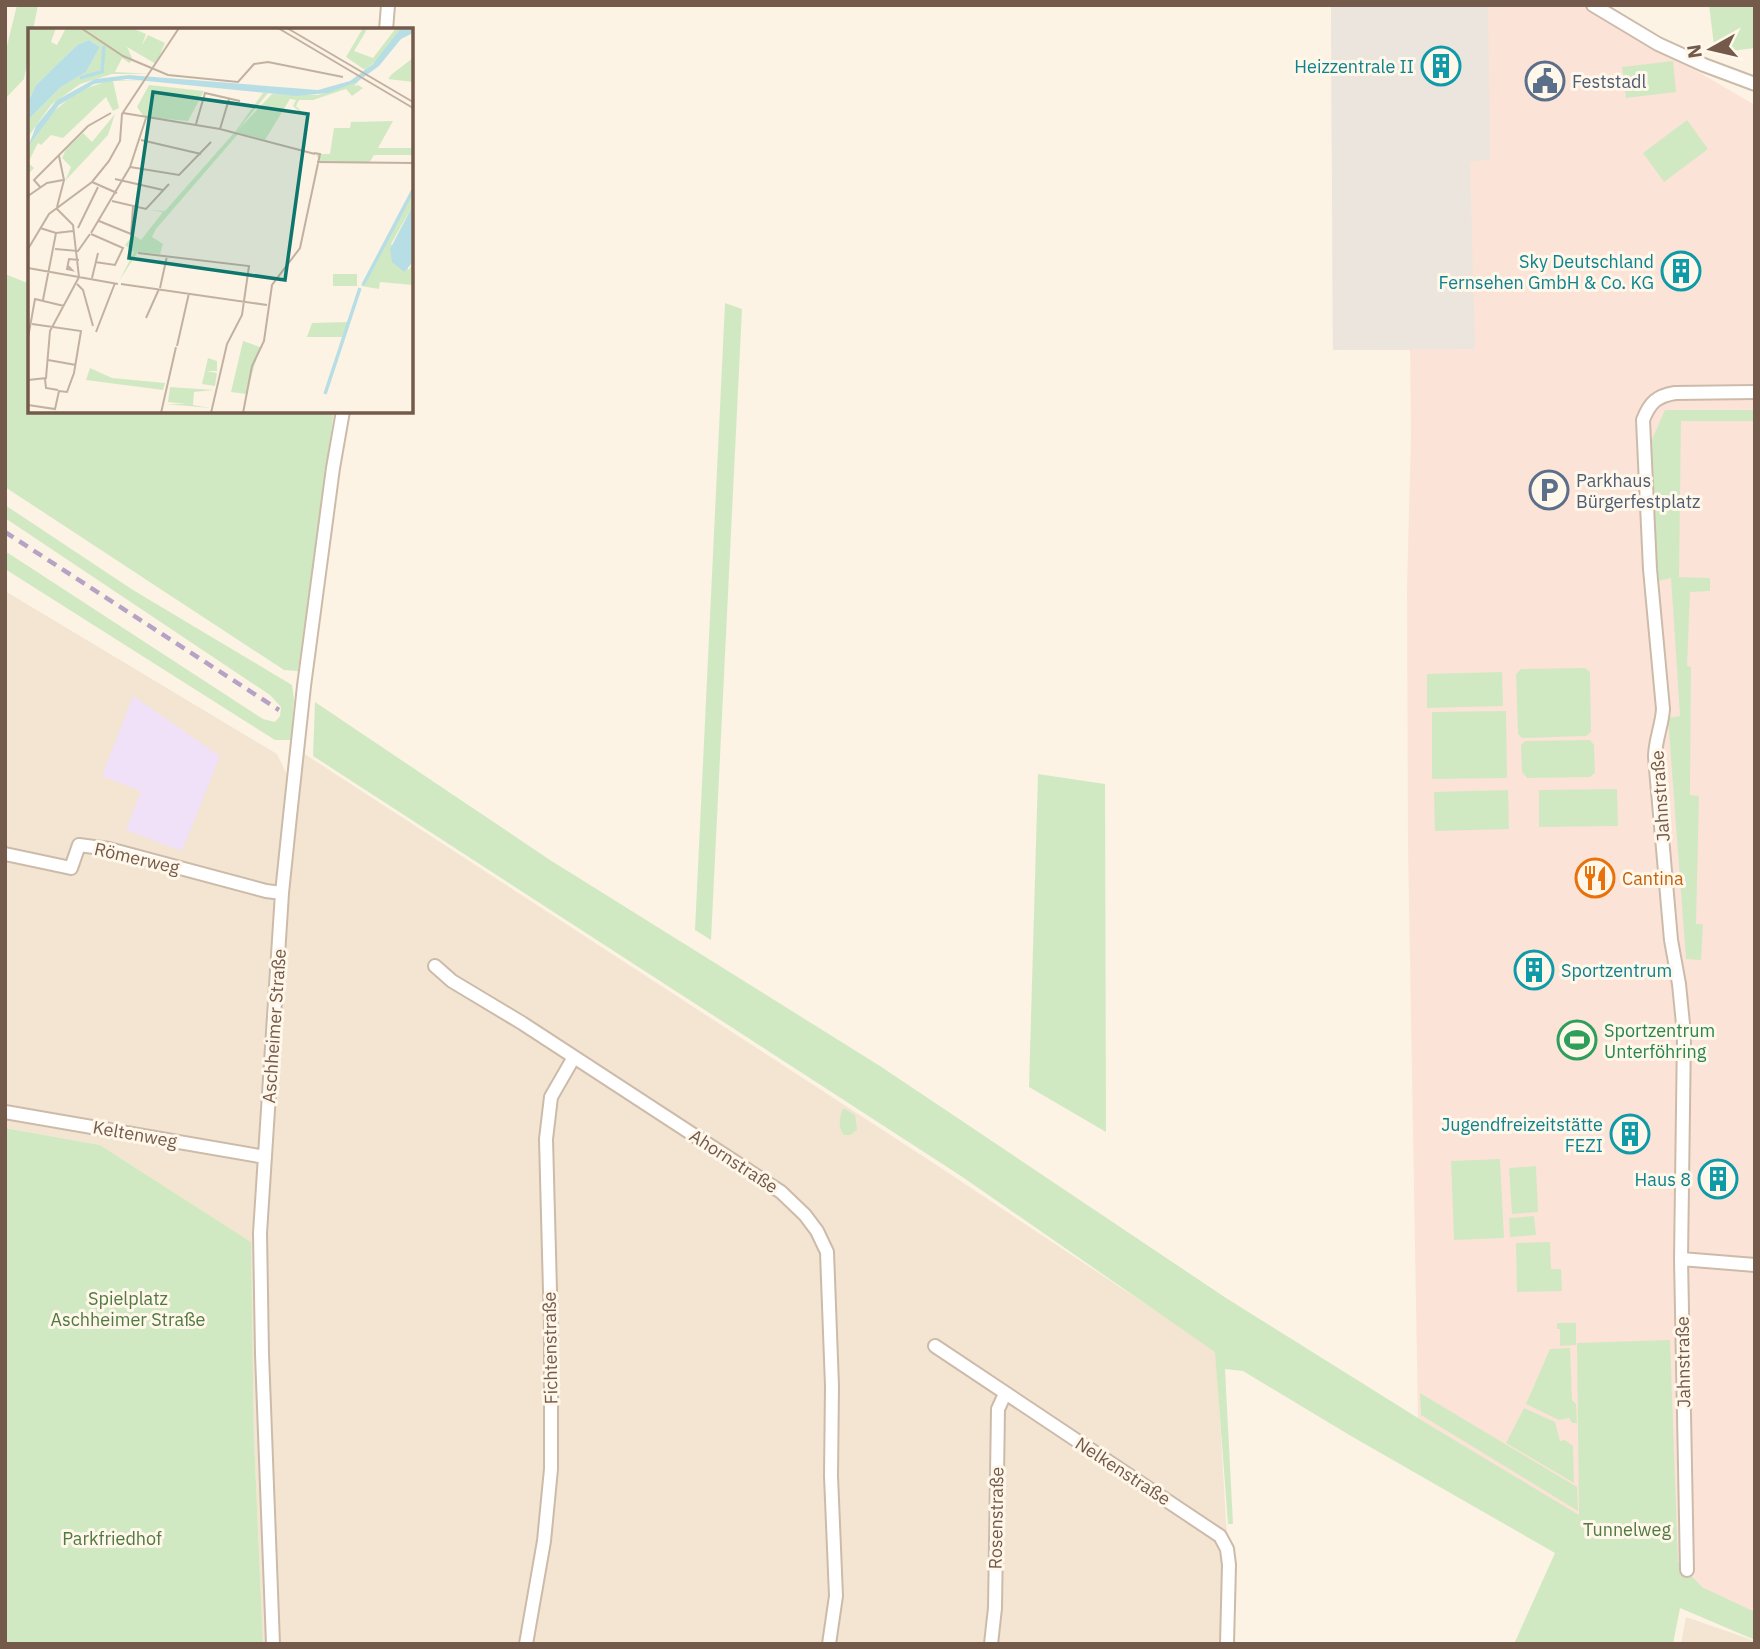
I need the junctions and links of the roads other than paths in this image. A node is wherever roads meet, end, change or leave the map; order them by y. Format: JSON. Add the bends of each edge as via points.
{"nodes":[{"id":1,"x":388,"y":5,"type":"edge"},
{"id":2,"x":1593,"y":5,"type":"edge"},
{"id":3,"x":386,"y":28,"type":"edge"},
{"id":4,"x":1755,"y":83,"type":"edge"},
{"id":5,"x":1755,"y":392,"type":"edge"},
{"id":6,"x":343,"y":413,"type":"edge"},
{"id":7,"x":5,"y":854,"type":"edge"},
{"id":8,"x":282,"y":893,"type":"junction"},
{"id":9,"x":435,"y":966,"type":"dead end"},
{"id":10,"x":573,"y":1057,"type":"junction"},
{"id":11,"x":5,"y":1112,"type":"edge"},
{"id":12,"x":265,"y":1157,"type":"junction"},
{"id":13,"x":1681,"y":1259,"type":"junction"},
{"id":14,"x":1755,"y":1265,"type":"edge"},
{"id":15,"x":935,"y":1346,"type":"dead end"},
{"id":16,"x":1005,"y":1394,"type":"junction"},
{"id":17,"x":1687,"y":1570,"type":"dead end"},
{"id":18,"x":273,"y":1644,"type":"edge"},
{"id":19,"x":526,"y":1644,"type":"edge"},
{"id":20,"x":829,"y":1644,"type":"edge"},
{"id":21,"x":991,"y":1644,"type":"edge"},
{"id":22,"x":1227,"y":1644,"type":"edge"}],
"edges":[{"from":1,"to":3,"type":"street"},
{"from":2,"to":4,"type":"street","via":[[1658,44]]},
{"from":5,"to":13,"type":"street","name":"Jahnstraße","via":[[1663,395],[1652,403],[1643,420],[1663,709],[1655,757],[1684,1034]]},
{"from":6,"to":8,"type":"street","name":"Aschheimer Straße","via":[[304,686]]},
{"from":7,"to":8,"type":"street","name":"Römerweg","via":[[71,868],[79,845],[109,849]]},
{"from":8,"to":12,"type":"street","name":"Aschheimer Straße"},
{"from":9,"to":10,"type":"street","name":"Ahornstraße"},
{"from":10,"to":19,"type":"street","name":"Fichtenstraße","via":[[551,1097],[546,1139],[551,1469]]},
{"from":10,"to":20,"type":"street","name":"Ahornstraße","via":[[781,1192],[817,1231],[827,1252],[836,1596]]},
{"from":11,"to":12,"type":"street","name":"Keltenweg"},
{"from":12,"to":18,"type":"street","name":"Aschheimer Straße","via":[[260,1233]]},
{"from":13,"to":14,"type":"street"},
{"from":13,"to":17,"type":"street","name":"Jahnstraße"},
{"from":15,"to":16,"type":"street","name":"Nelkenstraße"},
{"from":16,"to":21,"type":"street","name":"Rosenstraße","via":[[998,1409]]},
{"from":16,"to":22,"type":"street","name":"Nelkenstraße","via":[[1220,1536],[1229,1565]]}]}
